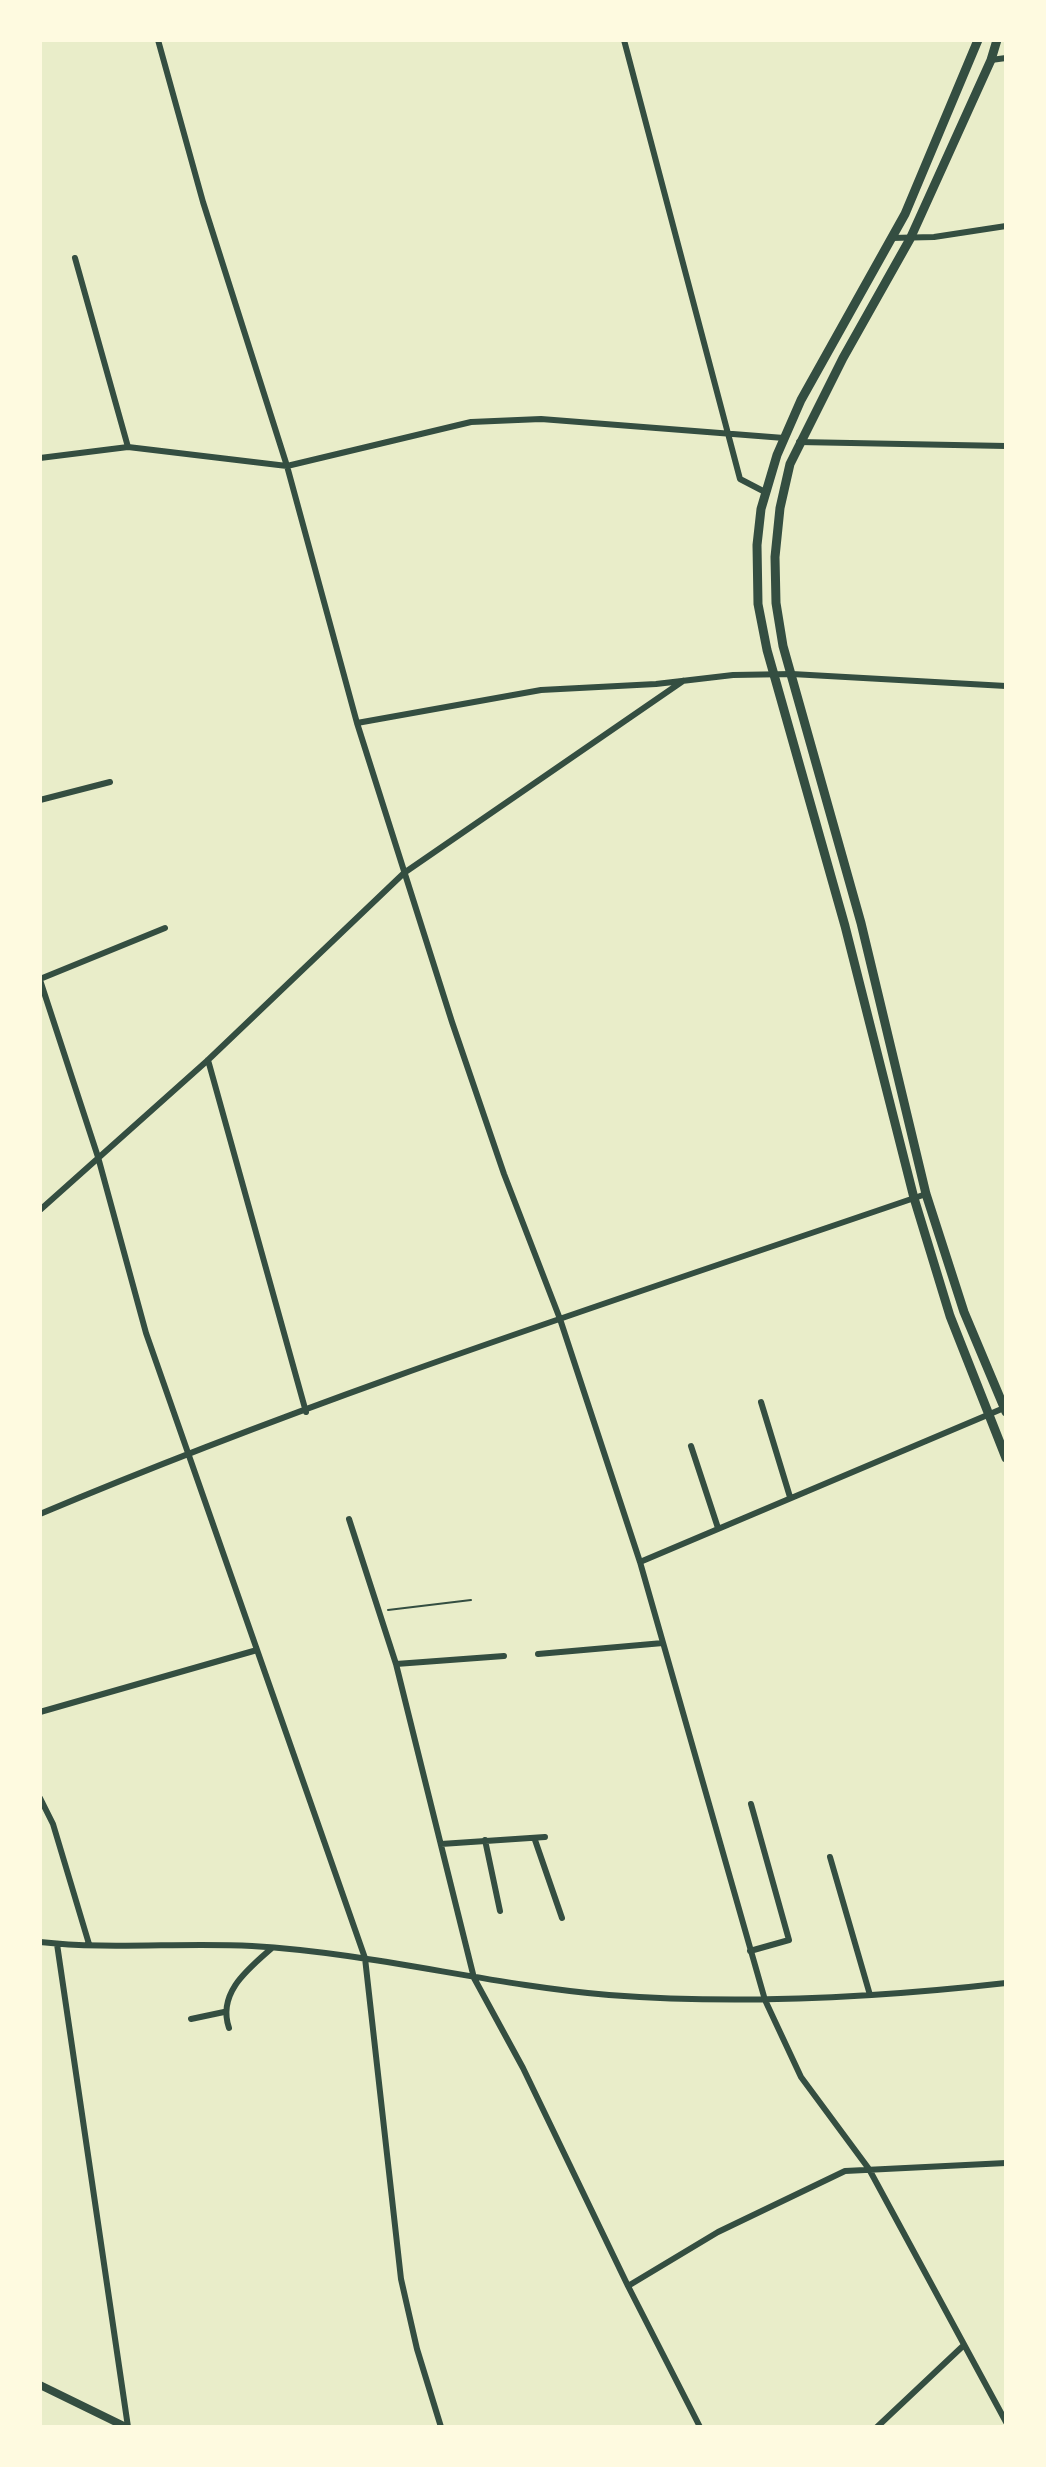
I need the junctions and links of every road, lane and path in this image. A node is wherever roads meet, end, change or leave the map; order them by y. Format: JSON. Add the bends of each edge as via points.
{"nodes":[{"id":1,"x":158,"y":40,"type":"edge"},
{"id":2,"x":624,"y":40,"type":"edge"},
{"id":3,"x":978,"y":40,"type":"edge"},
{"id":4,"x":997,"y":40,"type":"edge"},
{"id":5,"x":1006,"y":58,"type":"edge"},
{"id":6,"x":991,"y":60,"type":"junction"},
{"id":7,"x":1006,"y":226,"type":"edge"},
{"id":8,"x":891,"y":238,"type":"junction"},
{"id":9,"x":910,"y":239,"type":"junction"},
{"id":10,"x":75,"y":258,"type":"dead end"},
{"id":11,"x":729,"y":434,"type":"junction"},
{"id":12,"x":784,"y":438,"type":"junction"},
{"id":13,"x":799,"y":442,"type":"junction"},
{"id":14,"x":1006,"y":446,"type":"edge"},
{"id":15,"x":128,"y":447,"type":"junction"},
{"id":16,"x":40,"y":458,"type":"edge"},
{"id":17,"x":287,"y":466,"type":"junction"},
{"id":18,"x":765,"y":492,"type":"junction"},
{"id":19,"x":775,"y":674,"type":"junction"},
{"id":20,"x":792,"y":674,"type":"junction"},
{"id":21,"x":683,"y":681,"type":"junction"},
{"id":22,"x":1006,"y":686,"type":"edge"},
{"id":23,"x":357,"y":723,"type":"junction"},
{"id":24,"x":110,"y":782,"type":"dead end"},
{"id":25,"x":40,"y":800,"type":"edge"},
{"id":26,"x":404,"y":873,"type":"junction"},
{"id":27,"x":861,"y":923,"type":"junction"},
{"id":28,"x":845,"y":926,"type":"junction"},
{"id":29,"x":165,"y":928,"type":"dead end"},
{"id":30,"x":40,"y":979,"type":"edge"},
{"id":31,"x":208,"y":1060,"type":"junction"},
{"id":32,"x":98,"y":1157,"type":"junction"},
{"id":33,"x":926,"y":1194,"type":"junction"},
{"id":34,"x":914,"y":1198,"type":"junction"},
{"id":35,"x":40,"y":1210,"type":"edge"},
{"id":36,"x":560,"y":1319,"type":"junction"},
{"id":37,"x":761,"y":1402,"type":"dead end"},
{"id":38,"x":1005,"y":1410,"type":"edge"},
{"id":39,"x":306,"y":1412,"type":"junction"},
{"id":40,"x":989,"y":1415,"type":"junction"},
{"id":41,"x":691,"y":1446,"type":"dead end"},
{"id":42,"x":187,"y":1452,"type":"junction"},
{"id":43,"x":1006,"y":1458,"type":"edge"},
{"id":44,"x":790,"y":1497,"type":"junction"},
{"id":45,"x":40,"y":1514,"type":"edge"},
{"id":46,"x":349,"y":1519,"type":"dead end"},
{"id":47,"x":718,"y":1528,"type":"junction"},
{"id":48,"x":640,"y":1562,"type":"junction"},
{"id":49,"x":471,"y":1600,"type":"dead end"},
{"id":50,"x":381,"y":1610,"type":"junction"},
{"id":51,"x":663,"y":1643,"type":"junction"},
{"id":52,"x":257,"y":1650,"type":"junction"},
{"id":53,"x":538,"y":1654,"type":"dead end"},
{"id":54,"x":503,"y":1656,"type":"dead end"},
{"id":55,"x":397,"y":1664,"type":"junction"},
{"id":56,"x":40,"y":1712,"type":"edge"},
{"id":57,"x":40,"y":1798,"type":"edge"},
{"id":58,"x":751,"y":1804,"type":"dead end"},
{"id":59,"x":545,"y":1837,"type":"dead end"},
{"id":60,"x":485,"y":1840,"type":"junction"},
{"id":61,"x":535,"y":1840,"type":"junction"},
{"id":62,"x":441,"y":1844,"type":"junction"},
{"id":63,"x":830,"y":1857,"type":"dead end"},
{"id":64,"x":500,"y":1911,"type":"dead end"},
{"id":65,"x":562,"y":1918,"type":"dead end"},
{"id":66,"x":40,"y":1942,"type":"edge"},
{"id":67,"x":57,"y":1944,"type":"junction"},
{"id":68,"x":89,"y":1944,"type":"junction"},
{"id":69,"x":272,"y":1948,"type":"junction"},
{"id":70,"x":750,"y":1951,"type":"junction"},
{"id":71,"x":365,"y":1958,"type":"junction"},
{"id":72,"x":474,"y":1978,"type":"junction"},
{"id":73,"x":1006,"y":1983,"type":"edge"},
{"id":74,"x":870,"y":1995,"type":"junction"},
{"id":75,"x":765,"y":2000,"type":"junction"},
{"id":76,"x":225,"y":2012,"type":"junction"},
{"id":77,"x":191,"y":2019,"type":"dead end"},
{"id":78,"x":229,"y":2028,"type":"dead end"},
{"id":79,"x":1006,"y":2163,"type":"edge"},
{"id":80,"x":869,"y":2169,"type":"junction"},
{"id":81,"x":628,"y":2286,"type":"junction"},
{"id":82,"x":964,"y":2345,"type":"junction"},
{"id":83,"x":40,"y":2385,"type":"edge"},
{"id":84,"x":1006,"y":2423,"type":"edge"},
{"id":85,"x":127,"y":2427,"type":"edge"},
{"id":86,"x":442,"y":2427,"type":"edge"},
{"id":87,"x":700,"y":2427,"type":"edge"},
{"id":88,"x":877,"y":2427,"type":"edge"}],
"edges":[{"from":1,"to":17,"type":"street","via":[[203,202]]},
{"from":2,"to":11,"type":"street"},
{"from":3,"to":8,"type":"main road"},
{"from":4,"to":6,"type":"main road"},
{"from":5,"to":6,"type":"street"},
{"from":6,"to":9,"type":"main road"},
{"from":7,"to":9,"type":"street"},
{"from":8,"to":9,"type":"street"},
{"from":8,"to":12,"type":"main road"},
{"from":9,"to":13,"type":"main road"},
{"from":10,"to":15,"type":"street"},
{"from":11,"to":12,"type":"street"},
{"from":11,"to":17,"type":"street","via":[[541,419],[471,422]]},
{"from":11,"to":18,"type":"street","via":[[740,479]]},
{"from":12,"to":18,"type":"main road"},
{"from":13,"to":14,"type":"street"},
{"from":13,"to":20,"type":"main road","via":[[782,499],[775,557],[776,603]]},
{"from":15,"to":16,"type":"street"},
{"from":15,"to":17,"type":"street"},
{"from":17,"to":23,"type":"street"},
{"from":18,"to":19,"type":"main road","via":[[756,581],[762,628]]},
{"from":19,"to":20,"type":"street"},
{"from":19,"to":21,"type":"street"},
{"from":19,"to":28,"type":"main road"},
{"from":20,"to":22,"type":"street"},
{"from":20,"to":27,"type":"main road"},
{"from":21,"to":23,"type":"street","via":[[541,690]]},
{"from":21,"to":26,"type":"street"},
{"from":23,"to":26,"type":"street"},
{"from":24,"to":25,"type":"street"},
{"from":26,"to":31,"type":"street"},
{"from":26,"to":36,"type":"street","via":[[504,1174]]},
{"from":27,"to":28,"type":"main road"},
{"from":27,"to":33,"type":"main road"},
{"from":28,"to":34,"type":"main road"},
{"from":29,"to":30,"type":"street"},
{"from":30,"to":32,"type":"street"},
{"from":31,"to":32,"type":"street"},
{"from":31,"to":39,"type":"street"},
{"from":32,"to":35,"type":"street"},
{"from":32,"to":42,"type":"street","via":[[146,1333]]},
{"from":33,"to":34,"type":"street"},
{"from":33,"to":38,"type":"main road","via":[[964,1312]]},
{"from":34,"to":36,"type":"street"},
{"from":34,"to":40,"type":"main road","via":[[950,1316]]},
{"from":36,"to":39,"type":"street"},
{"from":36,"to":48,"type":"street"},
{"from":37,"to":44,"type":"street"},
{"from":38,"to":40,"type":"street"},
{"from":39,"to":42,"type":"street"},
{"from":40,"to":43,"type":"main road"},
{"from":40,"to":44,"type":"street"},
{"from":41,"to":47,"type":"street"},
{"from":42,"to":45,"type":"street"},
{"from":42,"to":52,"type":"street"},
{"from":44,"to":47,"type":"street"},
{"from":46,"to":50,"type":"street"},
{"from":47,"to":48,"type":"street"},
{"from":48,"to":51,"type":"street"},
{"from":49,"to":50,"type":"path"},
{"from":50,"to":55,"type":"street"},
{"from":51,"to":53,"type":"street"},
{"from":51,"to":70,"type":"street"},
{"from":52,"to":56,"type":"street"},
{"from":52,"to":71,"type":"street"},
{"from":54,"to":55,"type":"street"},
{"from":55,"to":62,"type":"street"},
{"from":57,"to":68,"type":"street","via":[[53,1824]]},
{"from":58,"to":70,"type":"street","via":[[789,1940]]},
{"from":59,"to":61,"type":"street"},
{"from":60,"to":61,"type":"street"},
{"from":60,"to":62,"type":"street"},
{"from":60,"to":64,"type":"street"},
{"from":61,"to":65,"type":"street"},
{"from":62,"to":72,"type":"street"},
{"from":63,"to":74,"type":"street"},
{"from":66,"to":67,"type":"street"},
{"from":67,"to":68,"type":"street"},
{"from":67,"to":85,"type":"street"},
{"from":68,"to":69,"type":"street"},
{"from":69,"to":71,"type":"street"},
{"from":69,"to":76,"type":"street","via":[[240,1976]]},
{"from":70,"to":75,"type":"street"},
{"from":71,"to":72,"type":"street"},
{"from":71,"to":86,"type":"street","via":[[401,2279]]},
{"from":72,"to":75,"type":"street","via":[[609,1995]]},
{"from":72,"to":81,"type":"street","via":[[523,2068]]},
{"from":73,"to":74,"type":"street"},
{"from":74,"to":75,"type":"street"},
{"from":75,"to":80,"type":"street","via":[[801,2077]]},
{"from":76,"to":77,"type":"street"},
{"from":76,"to":78,"type":"street"},
{"from":79,"to":80,"type":"street"},
{"from":80,"to":81,"type":"street","via":[[845,2171],[718,2232]]},
{"from":80,"to":82,"type":"street"},
{"from":81,"to":87,"type":"street"},
{"from":82,"to":84,"type":"street"},
{"from":82,"to":88,"type":"street"},
{"from":83,"to":85,"type":"street"}]}
